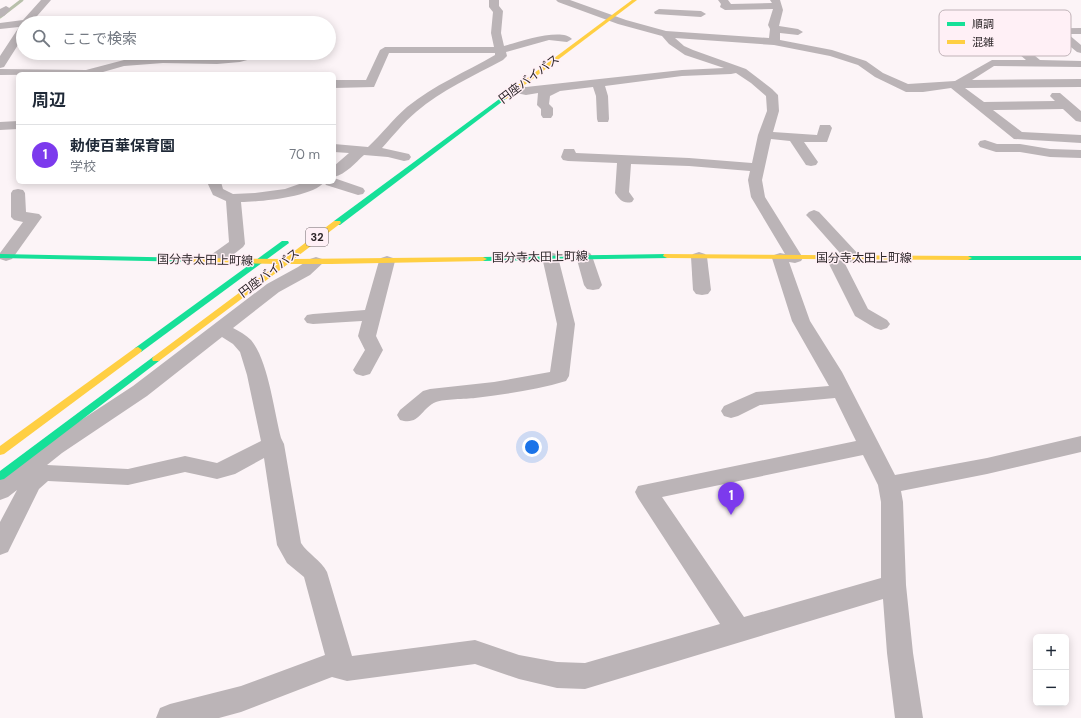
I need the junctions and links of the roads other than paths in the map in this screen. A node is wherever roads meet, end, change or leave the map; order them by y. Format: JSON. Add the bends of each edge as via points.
{"nodes":[{"id":1,"x":46,"y":0,"type":"edge"},
{"id":2,"x":494,"y":0,"type":"edge"},
{"id":3,"x":561,"y":0,"type":"edge"},
{"id":4,"x":622,"y":0,"type":"edge"},
{"id":5,"x":635,"y":0,"type":"edge"},
{"id":6,"x":723,"y":0,"type":"edge"},
{"id":7,"x":776,"y":3,"type":"edge"},
{"id":8,"x":668,"y":4,"type":"dead end"},
{"id":9,"x":0,"y":9,"type":"edge"},
{"id":10,"x":659,"y":12,"type":"junction"},
{"id":11,"x":0,"y":14,"type":"edge"},
{"id":12,"x":701,"y":14,"type":"dead end"},
{"id":13,"x":31,"y":16,"type":"edge"},
{"id":14,"x":606,"y":16,"type":"junction"},
{"id":15,"x":16,"y":24,"type":"edge"},
{"id":16,"x":0,"y":26,"type":"edge"},
{"id":17,"x":642,"y":28,"type":"junction"},
{"id":18,"x":775,"y":29,"type":"junction"},
{"id":19,"x":798,"y":32,"type":"dead end"},
{"id":20,"x":666,"y":34,"type":"junction"},
{"id":21,"x":16,"y":39,"type":"edge"},
{"id":22,"x":567,"y":39,"type":"junction"},
{"id":23,"x":774,"y":42,"type":"junction"},
{"id":24,"x":1071,"y":42,"type":"edge"},
{"id":25,"x":555,"y":48,"type":"dead end"},
{"id":26,"x":501,"y":50,"type":"junction"},
{"id":27,"x":1081,"y":50,"type":"edge"},
{"id":28,"x":1028,"y":56,"type":"edge"},
{"id":29,"x":210,"y":60,"type":"joint"},
{"id":30,"x":1,"y":62,"type":"edge"},
{"id":31,"x":1017,"y":64,"type":"junction"},
{"id":32,"x":1038,"y":64,"type":"junction"},
{"id":33,"x":1081,"y":65,"type":"edge"},
{"id":34,"x":189,"y":71,"type":"dead end"},
{"id":35,"x":740,"y":71,"type":"junction"},
{"id":36,"x":0,"y":72,"type":"edge"},
{"id":37,"x":16,"y":72,"type":"edge"},
{"id":38,"x":89,"y":72,"type":"edge"},
{"id":39,"x":674,"y":74,"type":"junction"},
{"id":40,"x":1041,"y":83,"type":"junction"},
{"id":41,"x":1081,"y":83,"type":"edge"},
{"id":42,"x":336,"y":84,"type":"edge"},
{"id":43,"x":598,"y":84,"type":"junction"},
{"id":44,"x":956,"y":84,"type":"junction"},
{"id":45,"x":557,"y":88,"type":"junction"},
{"id":46,"x":677,"y":88,"type":"dead end"},
{"id":47,"x":515,"y":89,"type":"junction"},
{"id":48,"x":1066,"y":105,"type":"junction"},
{"id":49,"x":981,"y":106,"type":"junction"},
{"id":50,"x":546,"y":115,"type":"dead end"},
{"id":51,"x":1081,"y":118,"type":"edge"},
{"id":52,"x":603,"y":119,"type":"dead end"},
{"id":53,"x":16,"y":125,"type":"edge"},
{"id":54,"x":0,"y":126,"type":"edge"},
{"id":55,"x":825,"y":128,"type":"dead end"},
{"id":56,"x":765,"y":135,"type":"junction"},
{"id":57,"x":794,"y":137,"type":"junction"},
{"id":58,"x":1081,"y":139,"type":"edge"},
{"id":59,"x":985,"y":144,"type":"dead end"},
{"id":60,"x":336,"y":148,"type":"edge"},
{"id":61,"x":367,"y":151,"type":"junction"},
{"id":62,"x":569,"y":152,"type":"dead end"},
{"id":63,"x":1081,"y":154,"type":"edge"},
{"id":64,"x":407,"y":155,"type":"joint"},
{"id":65,"x":795,"y":159,"type":"dead end"},
{"id":66,"x":624,"y":160,"type":"junction"},
{"id":67,"x":392,"y":165,"type":"dead end"},
{"id":68,"x":758,"y":168,"type":"junction"},
{"id":69,"x":336,"y":172,"type":"edge"},
{"id":70,"x":336,"y":183,"type":"edge"},
{"id":71,"x":214,"y":184,"type":"edge"},
{"id":72,"x":312,"y":184,"type":"edge"},
{"id":73,"x":360,"y":188,"type":"joint"},
{"id":74,"x":18,"y":192,"type":"dead end"},
{"id":75,"x":233,"y":198,"type":"junction"},
{"id":76,"x":627,"y":199,"type":"dead end"},
{"id":77,"x":345,"y":200,"type":"dead end"},
{"id":78,"x":814,"y":215,"type":"dead end"},
{"id":79,"x":295,"y":236,"type":"dead end"},
{"id":80,"x":584,"y":256,"type":"junction"},
{"id":81,"x":550,"y":257,"type":"junction"},
{"id":82,"x":699,"y":257,"type":"junction"},
{"id":83,"x":787,"y":258,"type":"junction"},
{"id":84,"x":834,"y":258,"type":"junction"},
{"id":85,"x":853,"y":258,"type":"junction"},
{"id":86,"x":1081,"y":258,"type":"edge"},
{"id":87,"x":4,"y":259,"type":"edge"},
{"id":88,"x":214,"y":260,"type":"junction"},
{"id":89,"x":261,"y":261,"type":"junction"},
{"id":90,"x":387,"y":261,"type":"junction"},
{"id":91,"x":285,"y":262,"type":"junction"},
{"id":92,"x":316,"y":262,"type":"junction"},
{"id":93,"x":593,"y":285,"type":"dead end"},
{"id":94,"x":702,"y":290,"type":"dead end"},
{"id":95,"x":372,"y":315,"type":"junction"},
{"id":96,"x":313,"y":319,"type":"dead end"},
{"id":97,"x":881,"y":324,"type":"dead end"},
{"id":98,"x":219,"y":330,"type":"junction"},
{"id":99,"x":363,"y":370,"type":"dead end"},
{"id":100,"x":842,"y":391,"type":"junction"},
{"id":101,"x":731,"y":411,"type":"dead end"},
{"id":102,"x":407,"y":415,"type":"dead end"},
{"id":103,"x":273,"y":444,"type":"junction"},
{"id":104,"x":868,"y":446,"type":"junction"},
{"id":105,"x":1075,"y":449,"type":"edge"},
{"id":106,"x":0,"y":451,"type":"edge"},
{"id":107,"x":0,"y":476,"type":"edge"},
{"id":108,"x":889,"y":485,"type":"junction"},
{"id":109,"x":0,"y":491,"type":"edge"},
{"id":110,"x":0,"y":545,"type":"edge"},
{"id":111,"x":894,"y":585,"type":"junction"},
{"id":112,"x":738,"y":630,"type":"junction"},
{"id":113,"x":342,"y":667,"type":"junction"},
{"id":114,"x":170,"y":718,"type":"edge"},
{"id":115,"x":909,"y":718,"type":"edge"}],
"edges":[{"from":1,"to":13,"type":"street"},
{"from":2,"to":26,"type":"street","via":[[494,7],[498,10],[496,33]]},
{"from":3,"to":14,"type":"street"},
{"from":4,"to":14,"type":"main road","name":"円座バイパス","number":"32"},
{"from":5,"to":14,"type":"main road","name":"円座バイパス","number":"32"},
{"from":6,"to":7,"type":"street","via":[[725,7]]},
{"from":7,"to":18,"type":"street","via":[[779,12],[773,25]]},
{"from":8,"to":10,"type":"street"},
{"from":9,"to":11,"type":"street","via":[[6,9]]},
{"from":10,"to":12,"type":"street"},
{"from":10,"to":17,"type":"street"},
{"from":14,"to":17,"type":"street"},
{"from":14,"to":22,"type":"main road","name":"円座バイパス","number":"32"},
{"from":14,"to":47,"type":"main road","name":"円座バイパス","number":"32"},
{"from":15,"to":16,"type":"street"},
{"from":17,"to":20,"type":"street"},
{"from":18,"to":19,"type":"street"},
{"from":18,"to":23,"type":"street"},
{"from":20,"to":23,"type":"street"},
{"from":20,"to":35,"type":"street","via":[[679,48]]},
{"from":21,"to":30,"type":"street"},
{"from":22,"to":25,"type":"main road","name":"円座バイパス","number":"32"},
{"from":22,"to":26,"type":"street","via":[[549,37]]},
{"from":23,"to":44,"type":"street","via":[[851,59],[906,88]]},
{"from":24,"to":27,"type":"street"},
{"from":26,"to":42,"type":"street","via":[[385,50],[370,84]]},
{"from":26,"to":61,"type":"street","via":[[499,58],[428,97],[412,109]]},
{"from":28,"to":32,"type":"street"},
{"from":29,"to":34,"type":"street"},
{"from":29,"to":38,"type":"street","via":[[144,61]]},
{"from":31,"to":32,"type":"street"},
{"from":31,"to":40,"type":"street"},
{"from":31,"to":44,"type":"street","via":[[992,63]]},
{"from":32,"to":33,"type":"street"},
{"from":35,"to":39,"type":"street"},
{"from":35,"to":56,"type":"street","via":[[772,95],[773,111]]},
{"from":36,"to":37,"type":"street"},
{"from":39,"to":43,"type":"street"},
{"from":39,"to":46,"type":"street"},
{"from":40,"to":41,"type":"street"},
{"from":40,"to":44,"type":"street"},
{"from":40,"to":48,"type":"street"},
{"from":43,"to":45,"type":"street"},
{"from":43,"to":52,"type":"street","via":[[602,96]]},
{"from":44,"to":49,"type":"street"},
{"from":45,"to":47,"type":"street","via":[[526,91]]},
{"from":45,"to":50,"type":"street","via":[[544,94]]},
{"from":47,"to":91,"type":"main road","name":"円座バイパス","number":"32"},
{"from":48,"to":49,"type":"street"},
{"from":48,"to":51,"type":"street"},
{"from":49,"to":58,"type":"street","via":[[1019,136]]},
{"from":53,"to":54,"type":"street"},
{"from":55,"to":57,"type":"street","via":[[822,138]]},
{"from":56,"to":57,"type":"street"},
{"from":56,"to":68,"type":"street"},
{"from":57,"to":65,"type":"street","via":[[810,160]]},
{"from":59,"to":63,"type":"street","via":[[996,148]]},
{"from":60,"to":61,"type":"street"},
{"from":61,"to":64,"type":"street"},
{"from":61,"to":69,"type":"street"},
{"from":62,"to":66,"type":"street","via":[[568,157]]},
{"from":64,"to":67,"type":"main road"},
{"from":66,"to":68,"type":"street"},
{"from":66,"to":76,"type":"street","via":[[622,193]]},
{"from":68,"to":83,"type":"street","via":[[755,180],[758,197]]},
{"from":70,"to":73,"type":"street"},
{"from":71,"to":75,"type":"street","via":[[218,193]]},
{"from":72,"to":75,"type":"street","via":[[276,196]]},
{"from":73,"to":77,"type":"main road"},
{"from":74,"to":87,"type":"street","via":[[19,217],[34,217]]},
{"from":75,"to":88,"type":"street","via":[[237,244]]},
{"from":78,"to":85,"type":"street"},
{"from":79,"to":89,"type":"main road","name":"円座バイパス","number":"32"},
{"from":80,"to":81,"type":"main road","name":"国分寺太田上町線"},
{"from":80,"to":82,"type":"main road","name":"国分寺太田上町線"},
{"from":80,"to":93,"type":"street"},
{"from":81,"to":90,"type":"main road","name":"国分寺太田上町線"},
{"from":81,"to":102,"type":"street","via":[[566,324],[559,376],[494,389],[430,396]]},
{"from":82,"to":83,"type":"main road","name":"国分寺太田上町線"},
{"from":82,"to":94,"type":"street"},
{"from":83,"to":84,"type":"main road","name":"国分寺太田上町線"},
{"from":83,"to":100,"type":"street","via":[[801,321]]},
{"from":84,"to":85,"type":"main road","name":"国分寺太田上町線"},
{"from":84,"to":97,"type":"street","via":[[861,312]]},
{"from":85,"to":86,"type":"main road","name":"国分寺太田上町線"},
{"from":87,"to":88,"type":"main road","name":"国分寺太田上町線"},
{"from":88,"to":89,"type":"main road","name":"国分寺太田上町線"},
{"from":89,"to":91,"type":"main road","name":"国分寺太田上町線"},
{"from":89,"to":106,"type":"main road","name":"円座バイパス","number":"32"},
{"from":90,"to":92,"type":"main road","name":"国分寺太田上町線"},
{"from":90,"to":95,"type":"street"},
{"from":91,"to":92,"type":"main road","name":"国分寺太田上町線"},
{"from":91,"to":107,"type":"main road","name":"円座バイパス","number":"32"},
{"from":92,"to":98,"type":"street","via":[[273,288]]},
{"from":95,"to":96,"type":"street"},
{"from":95,"to":99,"type":"street","via":[[367,336],[374,350]]},
{"from":98,"to":103,"type":"street","via":[[229,332],[245,345],[251,358]]},
{"from":98,"to":109,"type":"street","via":[[140,391],[54,448]]},
{"from":100,"to":101,"type":"street","via":[[756,399]]},
{"from":100,"to":104,"type":"street"},
{"from":103,"to":110,"type":"street","via":[[228,468],[217,470],[185,464],[128,477],[43,473],[31,484]]},
{"from":103,"to":113,"type":"street","via":[[289,545],[296,556],[315,572]]},
{"from":104,"to":108,"type":"street"},
{"from":104,"to":112,"type":"street","via":[[646,492]]},
{"from":105,"to":108,"type":"street"},
{"from":108,"to":111,"type":"street","via":[[892,502]]},
{"from":111,"to":112,"type":"street"},
{"from":111,"to":115,"type":"street"},
{"from":112,"to":113,"type":"street","via":[[585,676],[557,675],[519,667],[476,652],[347,669]]},
{"from":113,"to":114,"type":"street","via":[[332,665],[241,699]]}]}
